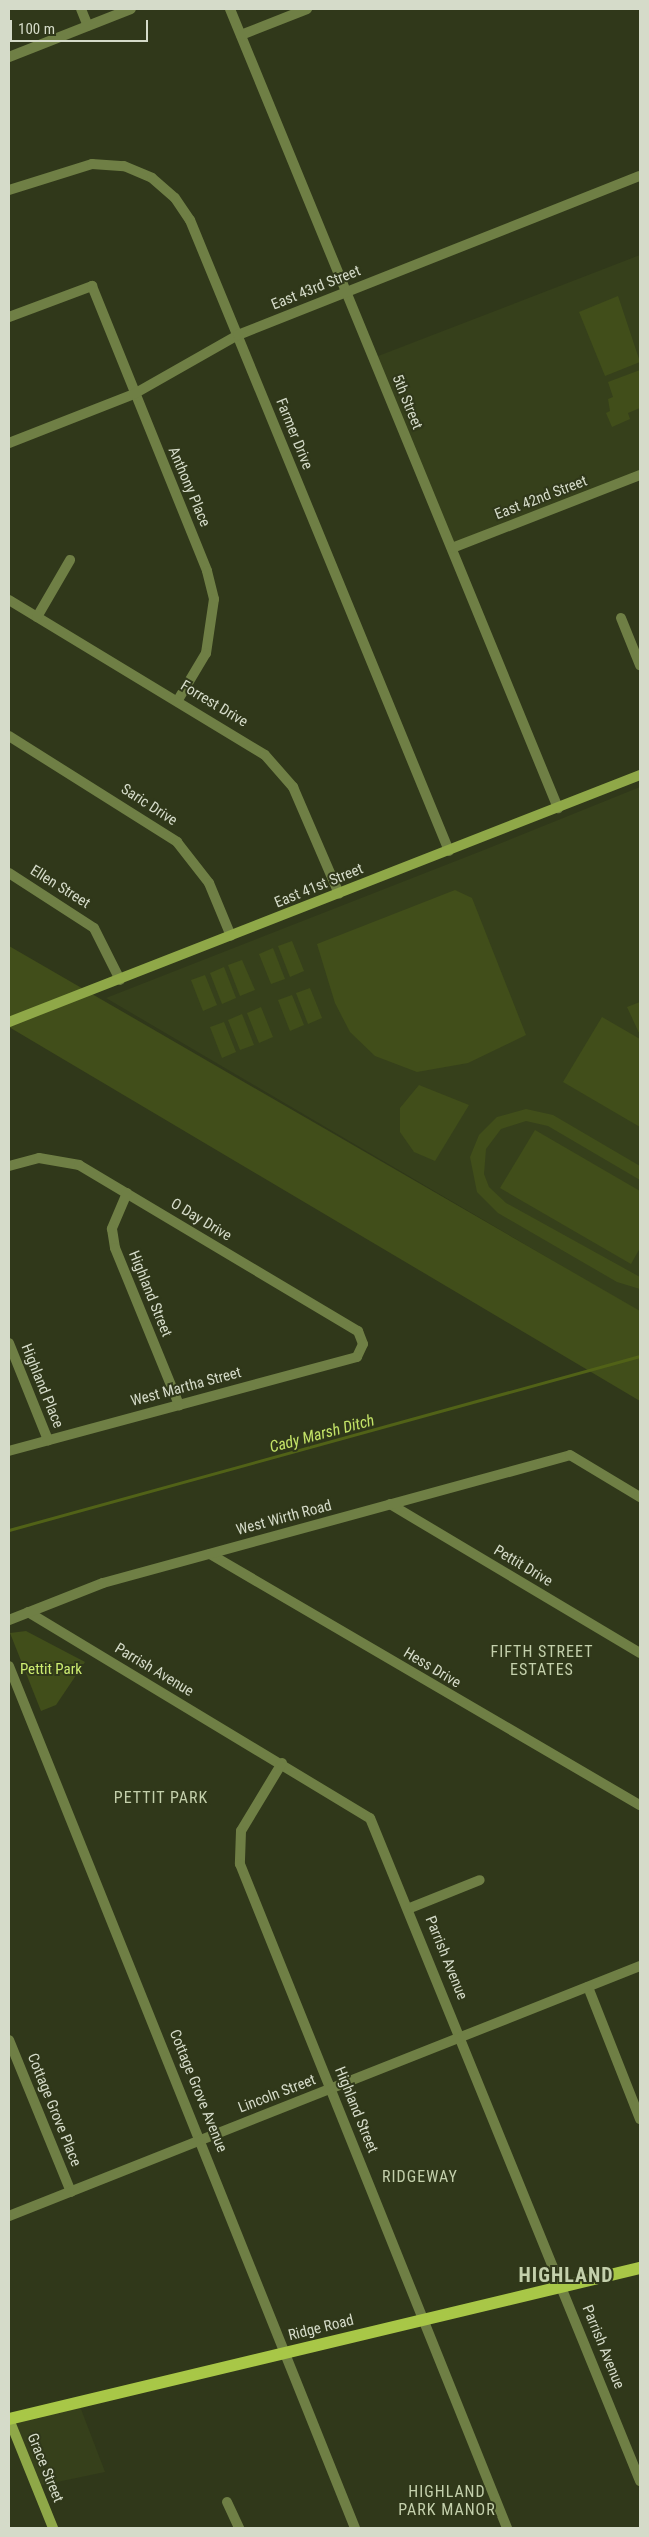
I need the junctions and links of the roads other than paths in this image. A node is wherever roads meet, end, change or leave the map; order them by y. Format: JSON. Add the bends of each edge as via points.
{"nodes":[{"id":1,"x":81,"y":9,"type":"edge"},
{"id":2,"x":131,"y":9,"type":"edge"},
{"id":3,"x":230,"y":9,"type":"edge"},
{"id":4,"x":307,"y":9,"type":"edge"},
{"id":5,"x":88,"y":26,"type":"junction"},
{"id":6,"x":241,"y":35,"type":"junction"},
{"id":7,"x":9,"y":57,"type":"edge"},
{"id":8,"x":640,"y":176,"type":"edge"},
{"id":9,"x":9,"y":190,"type":"edge"},
{"id":10,"x":347,"y":292,"type":"junction"},
{"id":11,"x":9,"y":317,"type":"edge"},
{"id":12,"x":238,"y":336,"type":"junction"},
{"id":13,"x":134,"y":394,"type":"junction"},
{"id":14,"x":9,"y":443,"type":"edge"},
{"id":15,"x":640,"y":474,"type":"edge"},
{"id":16,"x":452,"y":548,"type":"junction"},
{"id":17,"x":70,"y":560,"type":"dead end"},
{"id":18,"x":9,"y":600,"type":"edge"},
{"id":19,"x":36,"y":617,"type":"junction"},
{"id":20,"x":621,"y":618,"type":"dead end"},
{"id":21,"x":640,"y":665,"type":"edge"},
{"id":22,"x":178,"y":700,"type":"junction"},
{"id":23,"x":9,"y":736,"type":"edge"},
{"id":24,"x":640,"y":775,"type":"edge"},
{"id":25,"x":558,"y":808,"type":"junction"},
{"id":26,"x":448,"y":851,"type":"junction"},
{"id":27,"x":9,"y":873,"type":"edge"},
{"id":28,"x":339,"y":894,"type":"junction"},
{"id":29,"x":231,"y":936,"type":"junction"},
{"id":30,"x":120,"y":980,"type":"junction"},
{"id":31,"x":9,"y":1022,"type":"edge"},
{"id":32,"x":9,"y":1166,"type":"edge"},
{"id":33,"x":126,"y":1193,"type":"junction"},
{"id":34,"x":9,"y":1343,"type":"edge"},
{"id":35,"x":363,"y":1344,"type":"joint"},
{"id":36,"x":179,"y":1405,"type":"junction"},
{"id":37,"x":48,"y":1440,"type":"junction"},
{"id":38,"x":9,"y":1451,"type":"edge"},
{"id":39,"x":640,"y":1497,"type":"edge"},
{"id":40,"x":390,"y":1504,"type":"junction"},
{"id":41,"x":210,"y":1554,"type":"junction"},
{"id":42,"x":28,"y":1612,"type":"junction"},
{"id":43,"x":9,"y":1620,"type":"edge"},
{"id":44,"x":640,"y":1653,"type":"edge"},
{"id":45,"x":9,"y":1666,"type":"edge"},
{"id":46,"x":282,"y":1763,"type":"junction"},
{"id":47,"x":640,"y":1805,"type":"edge"},
{"id":48,"x":480,"y":1880,"type":"dead end"},
{"id":49,"x":410,"y":1908,"type":"junction"},
{"id":50,"x":640,"y":1966,"type":"edge"},
{"id":51,"x":588,"y":1987,"type":"junction"},
{"id":52,"x":462,"y":2038,"type":"junction"},
{"id":53,"x":9,"y":2040,"type":"edge"},
{"id":54,"x":331,"y":2088,"type":"junction"},
{"id":55,"x":640,"y":2120,"type":"edge"},
{"id":56,"x":201,"y":2140,"type":"junction"},
{"id":57,"x":71,"y":2192,"type":"junction"},
{"id":58,"x":9,"y":2216,"type":"edge"},
{"id":59,"x":640,"y":2268,"type":"edge"},
{"id":60,"x":563,"y":2287,"type":"junction"},
{"id":61,"x":424,"y":2320,"type":"junction"},
{"id":62,"x":286,"y":2353,"type":"junction"},
{"id":63,"x":9,"y":2419,"type":"edge"},
{"id":64,"x":640,"y":2481,"type":"edge"},
{"id":65,"x":227,"y":2502,"type":"dead end"},
{"id":66,"x":53,"y":2528,"type":"edge"},
{"id":67,"x":239,"y":2528,"type":"edge"},
{"id":68,"x":355,"y":2528,"type":"edge"},
{"id":69,"x":507,"y":2528,"type":"edge"}],
"edges":[{"from":1,"to":5,"type":"street"},
{"from":2,"to":5,"type":"street"},
{"from":3,"to":6,"type":"street","name":"5th Street"},
{"from":4,"to":6,"type":"street"},
{"from":5,"to":7,"type":"street"},
{"from":6,"to":10,"type":"street","name":"5th Street"},
{"from":8,"to":10,"type":"street","name":"East 43rd Street"},
{"from":9,"to":12,"type":"street","name":"Farmer Drive","via":[[92,164],[124,166],[152,178],[175,198],[190,220]]},
{"from":10,"to":12,"type":"street","name":"East 43rd Street"},
{"from":10,"to":16,"type":"street","name":"5th Street"},
{"from":11,"to":13,"type":"street","name":"Anthony Place","via":[[92,286]]},
{"from":12,"to":13,"type":"street","name":"East 43rd Street"},
{"from":12,"to":26,"type":"street","name":"Farmer Drive"},
{"from":13,"to":14,"type":"street","name":"East 43rd Street"},
{"from":13,"to":22,"type":"street","name":"Anthony Place","via":[[207,571],[214,599],[206,653]]},
{"from":15,"to":16,"type":"street","name":"East 42nd Street"},
{"from":16,"to":25,"type":"street","name":"5th Street"},
{"from":17,"to":19,"type":"street"},
{"from":18,"to":19,"type":"street","name":"Forrest Drive"},
{"from":19,"to":22,"type":"street","name":"Forrest Drive"},
{"from":20,"to":21,"type":"street"},
{"from":22,"to":28,"type":"street","name":"Forrest Drive","via":[[279,767],[304,807]]},
{"from":23,"to":29,"type":"street","name":"Saric Drive","via":[[177,842],[209,883]]},
{"from":24,"to":25,"type":"street","name":"East 41st Street"},
{"from":25,"to":26,"type":"street","name":"East 41st Street"},
{"from":26,"to":28,"type":"street","name":"East 41st Street"},
{"from":27,"to":30,"type":"street","name":"Ellen Street","via":[[94,928]]},
{"from":28,"to":29,"type":"street","name":"East 41st Street"},
{"from":29,"to":30,"type":"street","name":"East 41st Street"},
{"from":30,"to":31,"type":"street","name":"East 41st Street"},
{"from":32,"to":33,"type":"street","name":"O Day Drive","via":[[39,1158],[57,1159],[79,1165]]},
{"from":33,"to":35,"type":"street","name":"O Day Drive","via":[[358,1331]]},
{"from":33,"to":36,"type":"street","name":"Highland Street","via":[[114,1222],[115,1248]]},
{"from":34,"to":37,"type":"street","name":"Highland Place"},
{"from":35,"to":36,"type":"street","name":"West Martha Street","via":[[357,1357]]},
{"from":36,"to":37,"type":"street","name":"West Martha Street"},
{"from":37,"to":38,"type":"street","name":"West Martha Street"},
{"from":39,"to":40,"type":"street","name":"West Wirth Road","via":[[570,1455]]},
{"from":40,"to":41,"type":"street","name":"West Wirth Road"},
{"from":40,"to":44,"type":"street","name":"Pettit Drive"},
{"from":41,"to":42,"type":"street","name":"West Wirth Road","via":[[103,1583]]},
{"from":41,"to":47,"type":"street","name":"Hess Drive"},
{"from":42,"to":43,"type":"street","name":"West Wirth Road"},
{"from":42,"to":46,"type":"street","name":"Parrish Avenue"},
{"from":45,"to":56,"type":"street","name":"Cottage Grove Avenue"},
{"from":46,"to":49,"type":"street","name":"Parrish Avenue","via":[[370,1818]]},
{"from":46,"to":54,"type":"street","name":"Highland Street","via":[[242,1831],[240,1864]]},
{"from":48,"to":49,"type":"street"},
{"from":49,"to":52,"type":"street","name":"Parrish Avenue"},
{"from":50,"to":51,"type":"street","name":"Lincoln Street"},
{"from":51,"to":52,"type":"street","name":"Lincoln Street"},
{"from":51,"to":55,"type":"street"},
{"from":52,"to":54,"type":"street","name":"Lincoln Street"},
{"from":52,"to":60,"type":"street","name":"Parrish Avenue"},
{"from":53,"to":57,"type":"street","name":"Cottage Grove Place"},
{"from":54,"to":56,"type":"street","name":"Lincoln Street"},
{"from":54,"to":61,"type":"street","name":"Highland Street"},
{"from":56,"to":57,"type":"street","name":"Lincoln Street"},
{"from":56,"to":62,"type":"street","name":"Cottage Grove Avenue"},
{"from":57,"to":58,"type":"street","name":"Lincoln Street"},
{"from":59,"to":60,"type":"main road","name":"Ridge Road"},
{"from":60,"to":61,"type":"main road","name":"Ridge Road"},
{"from":60,"to":64,"type":"street","name":"Parrish Avenue"},
{"from":61,"to":62,"type":"main road","name":"Ridge Road"},
{"from":61,"to":69,"type":"street","name":"Highland Street"},
{"from":62,"to":63,"type":"main road","name":"Ridge Road"},
{"from":62,"to":68,"type":"street","name":"Cottage Grove Avenue"},
{"from":63,"to":66,"type":"street","name":"Grace Street"},
{"from":65,"to":67,"type":"street"}]}
